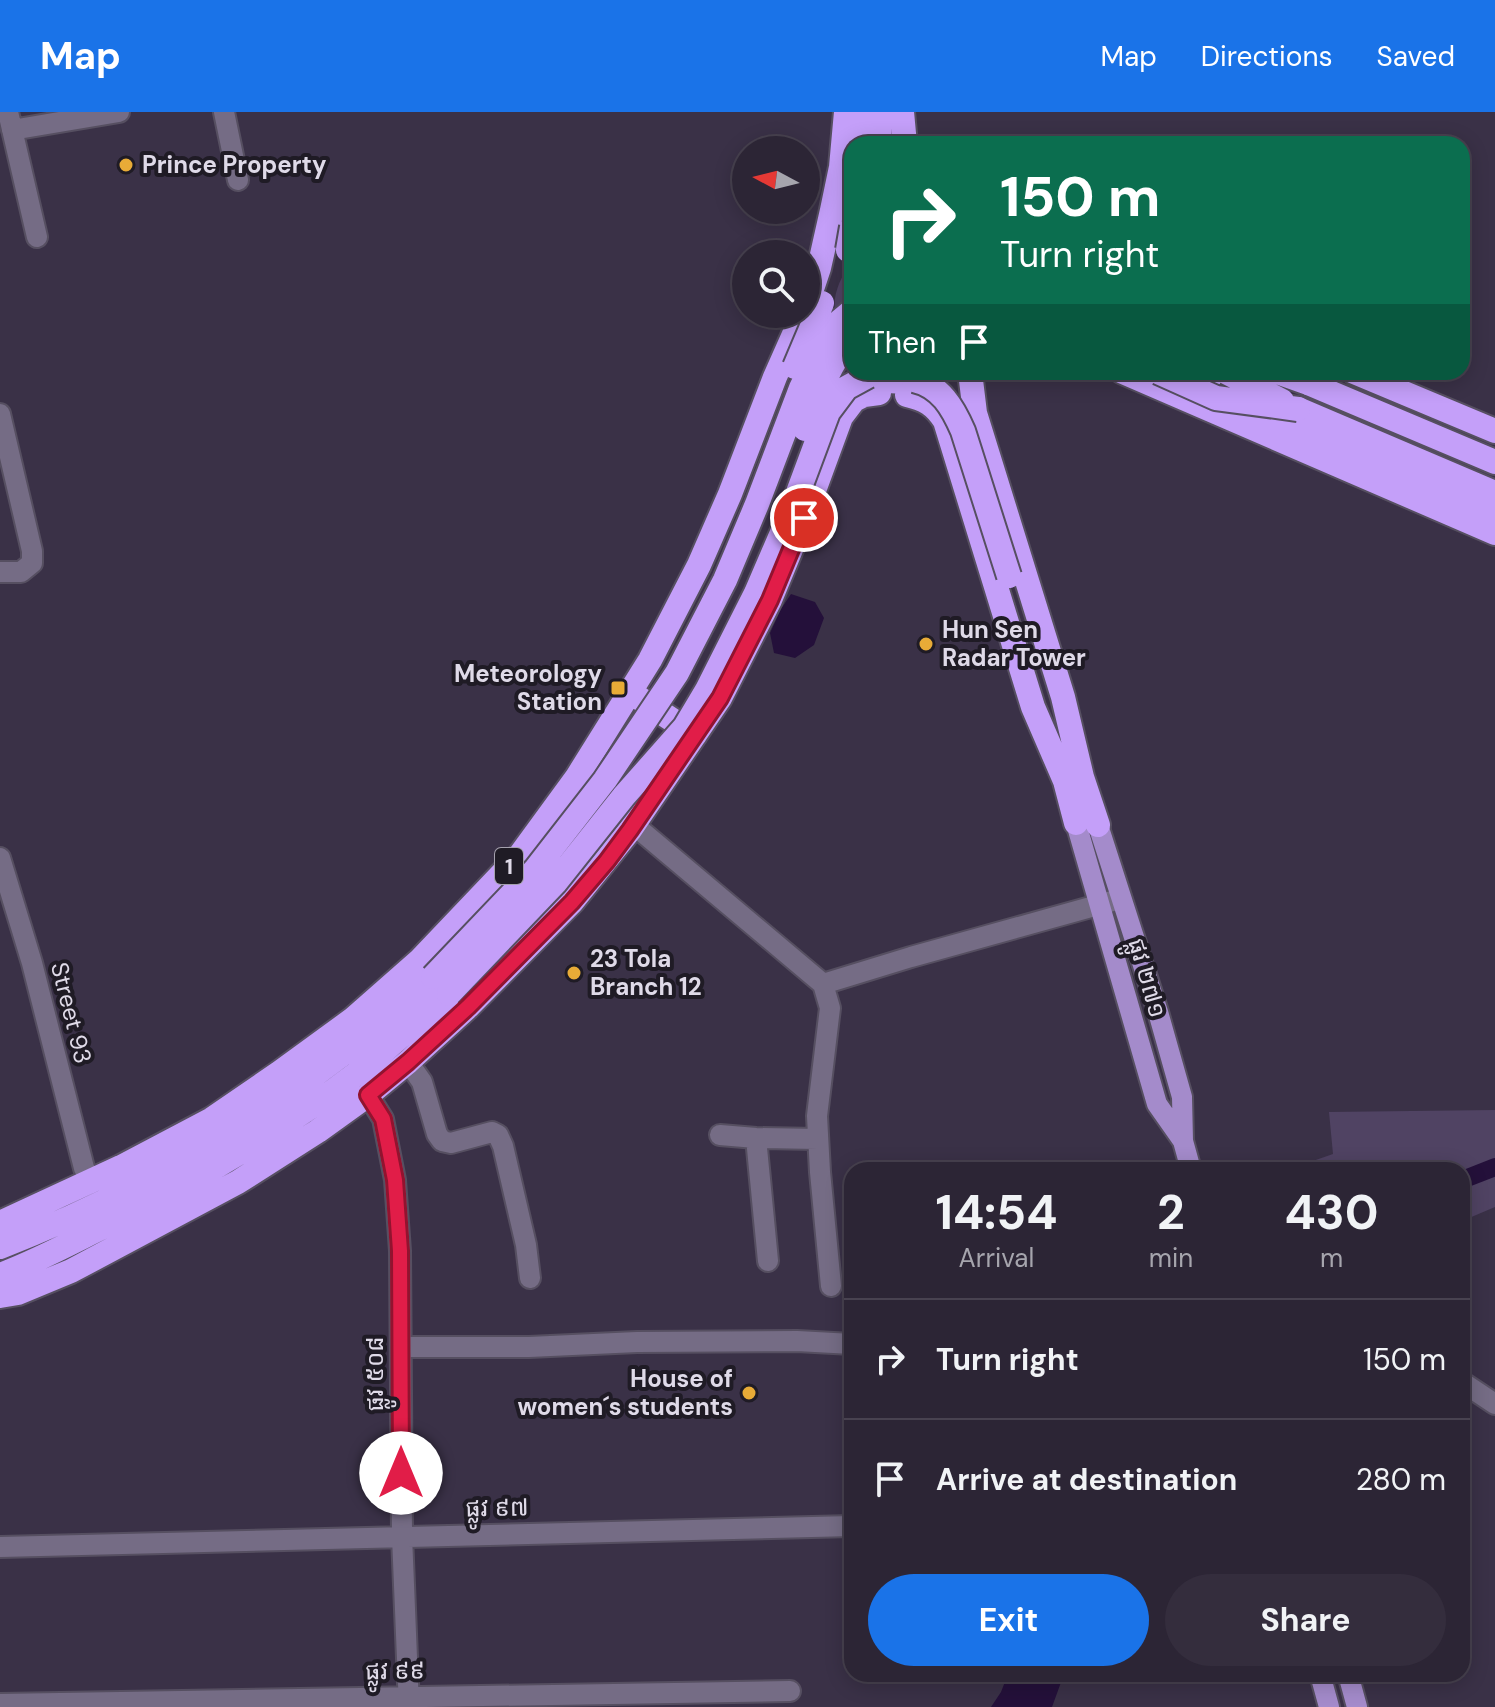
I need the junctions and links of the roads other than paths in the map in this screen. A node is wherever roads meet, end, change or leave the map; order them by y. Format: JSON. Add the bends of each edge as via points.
{"nodes":[{"id":1,"x":119,"y":112,"type":"edge"},
{"id":2,"x":224,"y":112,"type":"edge"},
{"id":3,"x":846,"y":112,"type":"edge"},
{"id":4,"x":864,"y":112,"type":"edge"},
{"id":5,"x":879,"y":112,"type":"edge"},
{"id":6,"x":902,"y":112,"type":"edge"},
{"id":7,"x":10,"y":121,"type":"edge"},
{"id":8,"x":862,"y":136,"type":"edge"},
{"id":9,"x":880,"y":136,"type":"edge"},
{"id":10,"x":904,"y":136,"type":"edge"},
{"id":11,"x":238,"y":180,"type":"dead end"},
{"id":12,"x":37,"y":237,"type":"dead end"},
{"id":13,"x":844,"y":241,"type":"edge"},
{"id":14,"x":844,"y":250,"type":"edge"},
{"id":15,"x":820,"y":263,"type":"edge"},
{"id":16,"x":820,"y":266,"type":"edge"},
{"id":17,"x":820,"y":291,"type":"edge"},
{"id":18,"x":820,"y":317,"type":"edge"},
{"id":19,"x":844,"y":318,"type":"edge"},
{"id":20,"x":799,"y":328,"type":"edge"},
{"id":21,"x":802,"y":328,"type":"edge"},
{"id":22,"x":813,"y":328,"type":"edge"},
{"id":23,"x":844,"y":347,"type":"edge"},
{"id":24,"x":844,"y":359,"type":"edge"},
{"id":25,"x":844,"y":376,"type":"edge"},
{"id":26,"x":850,"y":380,"type":"edge"},
{"id":27,"x":860,"y":380,"type":"edge"},
{"id":28,"x":865,"y":380,"type":"edge"},
{"id":29,"x":865,"y":380,"type":"edge"},
{"id":30,"x":882,"y":380,"type":"edge"},
{"id":31,"x":946,"y":380,"type":"edge"},
{"id":32,"x":971,"y":380,"type":"edge"},
{"id":33,"x":1149,"y":380,"type":"edge"},
{"id":34,"x":1176,"y":380,"type":"edge"},
{"id":35,"x":1210,"y":380,"type":"edge"},
{"id":36,"x":1235,"y":380,"type":"edge"},
{"id":37,"x":1299,"y":380,"type":"edge"},
{"id":38,"x":1309,"y":380,"type":"edge"},
{"id":39,"x":1373,"y":380,"type":"edge"},
{"id":40,"x":919,"y":382,"type":"edge"},
{"id":41,"x":0,"y":414,"type":"edge"},
{"id":42,"x":1284,"y":422,"type":"junction"},
{"id":43,"x":1495,"y":431,"type":"edge"},
{"id":44,"x":1495,"y":462,"type":"edge"},
{"id":45,"x":1495,"y":493,"type":"edge"},
{"id":46,"x":1495,"y":513,"type":"edge"},
{"id":47,"x":1495,"y":533,"type":"edge"},
{"id":48,"x":0,"y":572,"type":"edge"},
{"id":49,"x":630,"y":693,"type":"junction"},
{"id":50,"x":695,"y":735,"type":"junction"},
{"id":51,"x":1059,"y":767,"type":"junction"},
{"id":52,"x":605,"y":780,"type":"junction"},
{"id":53,"x":571,"y":786,"type":"junction"},
{"id":54,"x":624,"y":796,"type":"junction"},
{"id":55,"x":1087,"y":824,"type":"junction"},
{"id":56,"x":632,"y":827,"type":"junction"},
{"id":57,"x":0,"y":858,"type":"edge"},
{"id":58,"x":1121,"y":899,"type":"junction"},
{"id":59,"x":1099,"y":904,"type":"junction"},
{"id":60,"x":823,"y":984,"type":"junction"},
{"id":61,"x":441,"y":985,"type":"junction"},
{"id":62,"x":408,"y":1062,"type":"junction"},
{"id":63,"x":368,"y":1095,"type":"junction"},
{"id":64,"x":720,"y":1135,"type":"dead end"},
{"id":65,"x":756,"y":1138,"type":"junction"},
{"id":66,"x":818,"y":1139,"type":"junction"},
{"id":67,"x":1183,"y":1141,"type":"junction"},
{"id":68,"x":1189,"y":1162,"type":"edge"},
{"id":69,"x":91,"y":1181,"type":"junction"},
{"id":70,"x":0,"y":1223,"type":"edge"},
{"id":71,"x":0,"y":1247,"type":"edge"},
{"id":72,"x":768,"y":1261,"type":"dead end"},
{"id":73,"x":0,"y":1275,"type":"edge"},
{"id":74,"x":530,"y":1278,"type":"dead end"},
{"id":75,"x":831,"y":1286,"type":"dead end"},
{"id":76,"x":0,"y":1296,"type":"edge"},
{"id":77,"x":844,"y":1344,"type":"edge"},
{"id":78,"x":401,"y":1347,"type":"junction"},
{"id":79,"x":1470,"y":1387,"type":"edge"},
{"id":80,"x":1495,"y":1404,"type":"edge"},
{"id":81,"x":844,"y":1526,"type":"edge"},
{"id":82,"x":402,"y":1536,"type":"junction"},
{"id":83,"x":0,"y":1547,"type":"edge"},
{"id":84,"x":1322,"y":1682,"type":"edge"},
{"id":85,"x":1350,"y":1682,"type":"edge"},
{"id":86,"x":790,"y":1691,"type":"dead end"},
{"id":87,"x":409,"y":1702,"type":"edge"},
{"id":88,"x":0,"y":1704,"type":"edge"},
{"id":89,"x":1329,"y":1707,"type":"edge"},
{"id":90,"x":1357,"y":1707,"type":"edge"}],
"edges":[{"from":1,"to":7,"type":"street"},
{"from":2,"to":11,"type":"street"},
{"from":3,"to":15,"type":"highway","number":"1","via":[[841,167]]},
{"from":4,"to":8,"type":"highway"},
{"from":5,"to":9,"type":"highway"},
{"from":6,"to":10,"type":"highway"},
{"from":7,"to":12,"type":"street"},
{"from":13,"to":16,"type":"highway"},
{"from":14,"to":17,"type":"highway"},
{"from":18,"to":24,"type":"highway","bridge":true},
{"from":19,"to":52,"type":"highway","bridge":true,"via":[[801,388],[725,580],[677,673]]},
{"from":20,"to":49,"type":"highway","number":"1","via":[[699,565]]},
{"from":21,"to":52,"type":"highway","bridge":true,"via":[[711,573],[642,698]]},
{"from":22,"to":25,"type":"highway"},
{"from":23,"to":54,"type":"highway","bridge":true,"via":[[818,395],[742,587],[694,681]]},
{"from":26,"to":28,"type":"highway","via":[[865,389]]},
{"from":27,"to":54,"type":"highway","bridge":true,"via":[[846,388],[828,412],[756,593],[707,690],[685,727]]},
{"from":29,"to":50,"type":"highway","via":[[864,395],[841,417],[770,600]]},
{"from":30,"to":40,"type":"highway"},
{"from":31,"to":40,"type":"highway","via":[[922,392]]},
{"from":32,"to":55,"type":"highway","via":[[975,413],[1063,697]]},
{"from":33,"to":42,"type":"highway"},
{"from":34,"to":42,"type":"highway","bridge":true},
{"from":35,"to":42,"type":"highway"},
{"from":36,"to":42,"type":"highway","bridge":true},
{"from":37,"to":42,"type":"highway"},
{"from":38,"to":44,"type":"highway"},
{"from":39,"to":43,"type":"highway"},
{"from":40,"to":51,"type":"highway","via":[[945,421],[1033,707]]},
{"from":40,"to":51,"type":"highway","bridge":true,"via":[[934,388],[963,431],[1047,701]]},
{"from":41,"to":48,"type":"street","via":[[32,563],[21,572]]},
{"from":42,"to":45,"type":"highway"},
{"from":42,"to":46,"type":"highway"},
{"from":42,"to":47,"type":"highway"},
{"from":49,"to":50,"type":"highway"},
{"from":49,"to":53,"type":"highway","number":"1"},
{"from":50,"to":56,"type":"highway"},
{"from":51,"to":55,"type":"highway"},
{"from":52,"to":61,"type":"highway","bridge":true},
{"from":53,"to":56,"type":"highway"},
{"from":53,"to":69,"type":"highway","number":"1","via":[[520,855],[420,960],[353,1019],[212,1119]]},
{"from":54,"to":61,"type":"highway","bridge":true,"via":[[555,883]]},
{"from":55,"to":58,"type":"main road","name":"ផ្លូវ ២៧១"},
{"from":55,"to":59,"type":"main road","name":"ផ្លូវ ២៧១"},
{"from":56,"to":60,"type":"street"},
{"from":56,"to":62,"type":"highway","via":[[572,902]]},
{"from":57,"to":69,"type":"street","name":"Street 93"},
{"from":58,"to":59,"type":"street"},
{"from":58,"to":67,"type":"main road","name":"ផ្លូវ ២៧១","via":[[1182,1097]]},
{"from":59,"to":60,"type":"street"},
{"from":59,"to":67,"type":"main road","name":"ផ្លូវ ២៧១","via":[[1157,1104]]},
{"from":60,"to":66,"type":"street","via":[[830,1008]]},
{"from":61,"to":71,"type":"highway","via":[[220,1138],[44,1230]]},
{"from":61,"to":73,"type":"highway","via":[[358,1073],[306,1110],[145,1206]]},
{"from":62,"to":63,"type":"highway"},
{"from":62,"to":74,"type":"street","via":[[422,1082],[442,1141],[498,1135]]},
{"from":63,"to":76,"type":"highway","via":[[238,1182],[71,1271]]},
{"from":63,"to":78,"type":"street","name":"ផ្លូវ ៥០៨","via":[[383,1119],[395,1180]]},
{"from":64,"to":65,"type":"street"},
{"from":65,"to":66,"type":"street"},
{"from":65,"to":72,"type":"street"},
{"from":66,"to":75,"type":"street"},
{"from":67,"to":68,"type":"main road","name":"ផ្លូវ ២៧១"},
{"from":69,"to":70,"type":"highway","number":"1"},
{"from":77,"to":78,"type":"street"},
{"from":78,"to":82,"type":"street","name":"ផ្លូវ ៥០៨"},
{"from":79,"to":80,"type":"street"},
{"from":81,"to":82,"type":"street","name":"ផ្លូវ ៩៧"},
{"from":82,"to":83,"type":"street","name":"ផ្លូវ ៩៧"},
{"from":82,"to":87,"type":"street","name":"ផ្លូវ ៥០៨"},
{"from":84,"to":89,"type":"main road"},
{"from":85,"to":90,"type":"main road"},
{"from":86,"to":87,"type":"street","name":"ផ្លូវ ៩៩"},
{"from":87,"to":88,"type":"street","name":"ផ្លូវ ៩៩"}]}
